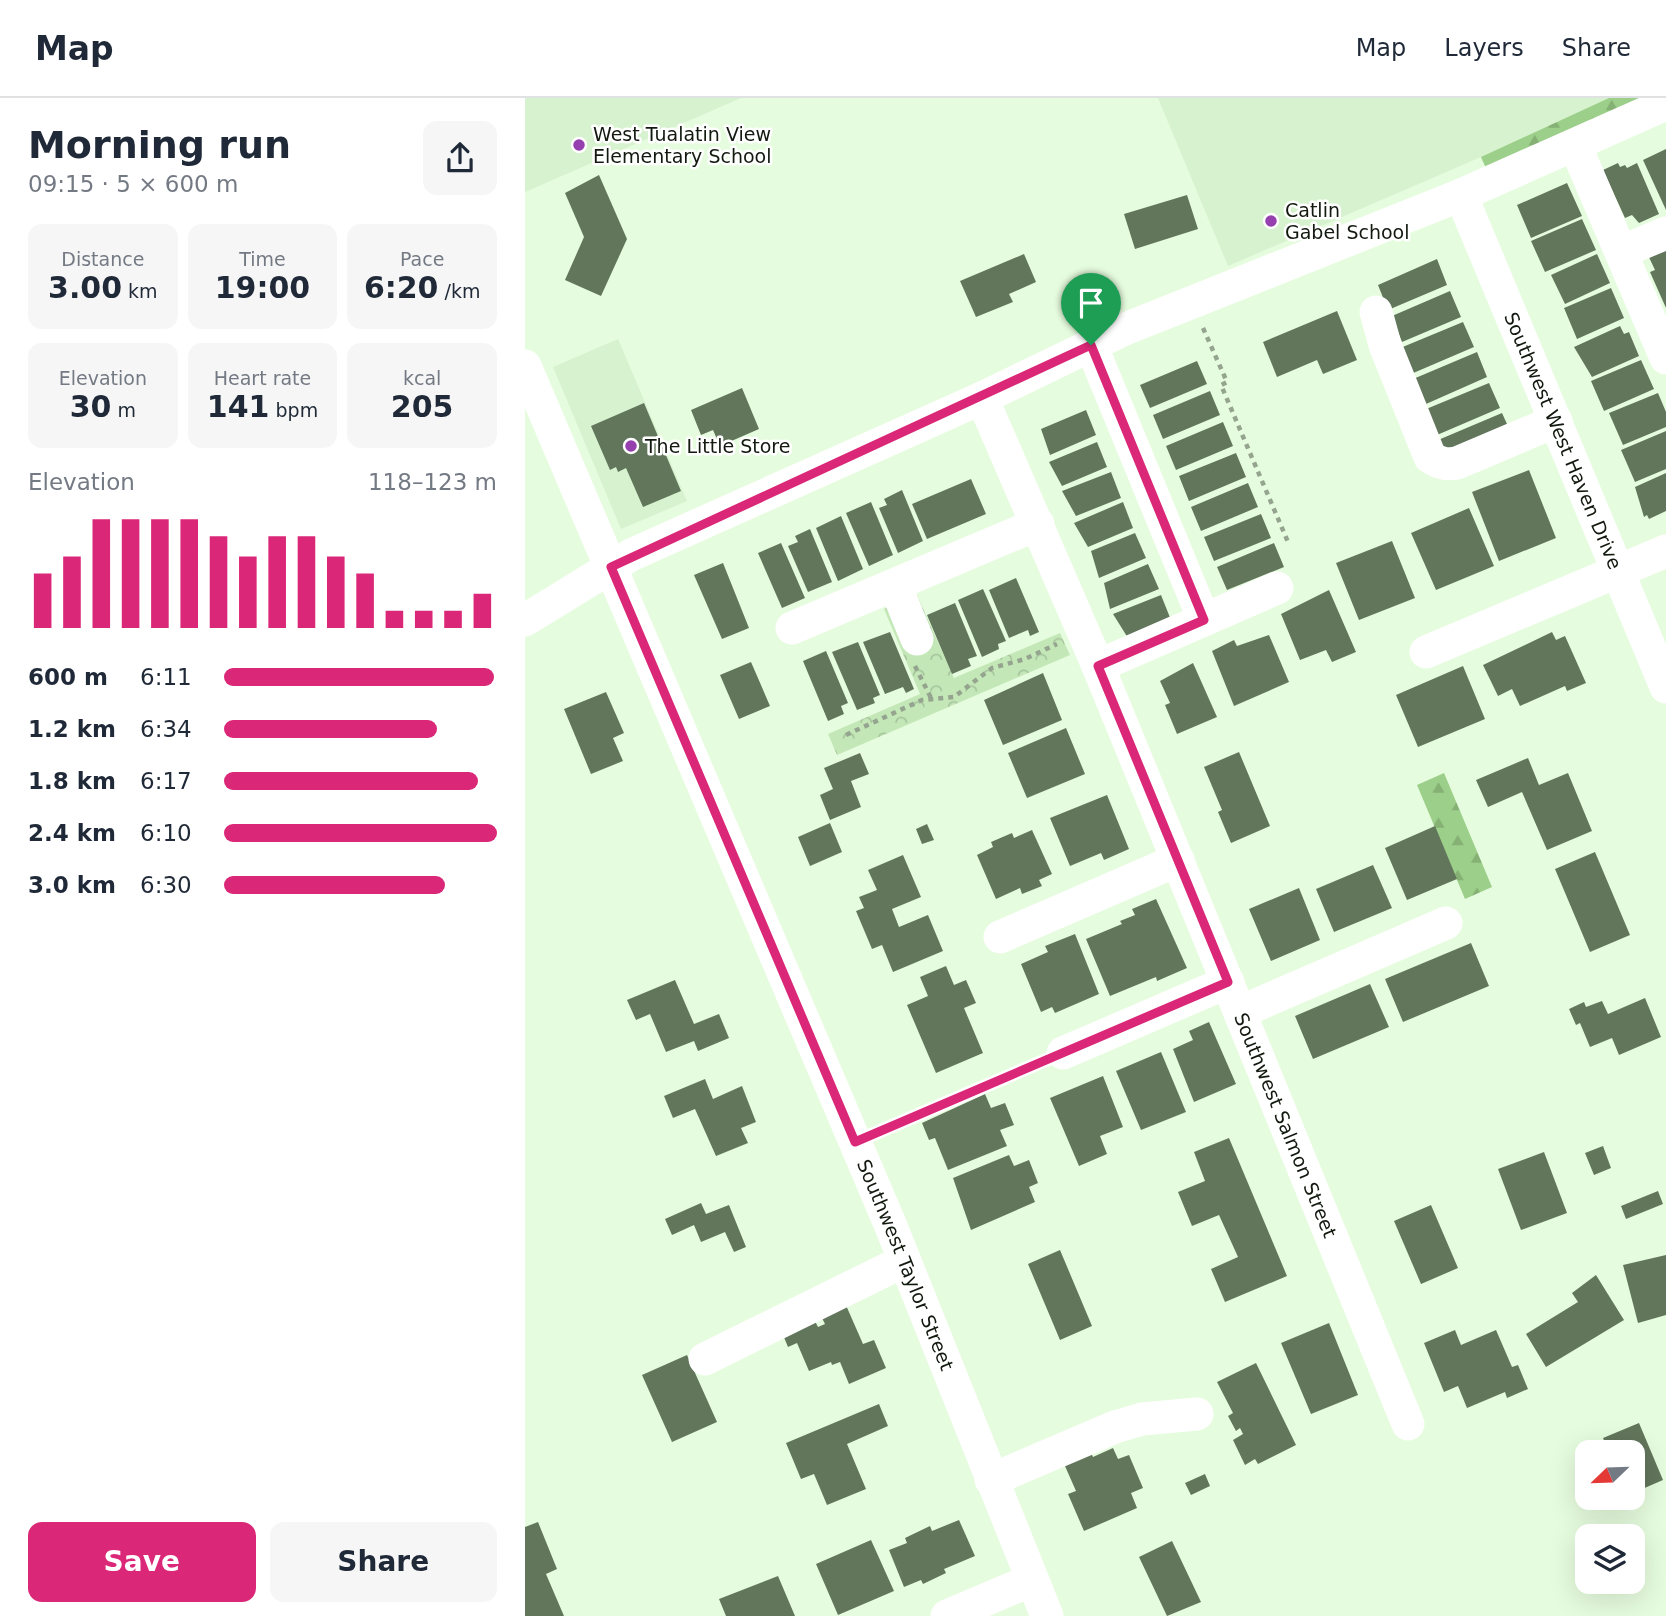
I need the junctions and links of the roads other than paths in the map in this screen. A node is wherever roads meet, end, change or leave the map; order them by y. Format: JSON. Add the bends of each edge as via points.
{"nodes":[{"id":1,"x":1666,"y":104,"type":"edge"},
{"id":2,"x":1575,"y":145,"type":"junction"},
{"id":3,"x":1461,"y":195,"type":"junction"},
{"id":4,"x":1666,"y":233,"type":"edge"},
{"id":5,"x":1621,"y":252,"type":"junction"},
{"id":6,"x":1376,"y":312,"type":"dead end"},
{"id":7,"x":1091,"y":345,"type":"junction"},
{"id":8,"x":1666,"y":358,"type":"edge"},
{"id":9,"x":525,"y":366,"type":"edge"},
{"id":10,"x":982,"y":398,"type":"junction"},
{"id":11,"x":1556,"y":421,"type":"junction"},
{"id":12,"x":1038,"y":524,"type":"junction"},
{"id":13,"x":1666,"y":551,"type":"edge"},
{"id":14,"x":611,"y":567,"type":"junction"},
{"id":15,"x":1618,"y":571,"type":"junction"},
{"id":16,"x":895,"y":585,"type":"junction"},
{"id":17,"x":1277,"y":588,"type":"dead end"},
{"id":18,"x":525,"y":620,"type":"edge"},
{"id":19,"x":1204,"y":620,"type":"junction"},
{"id":20,"x":792,"y":628,"type":"dead end"},
{"id":21,"x":917,"y":639,"type":"dead end"},
{"id":22,"x":1426,"y":652,"type":"dead end"},
{"id":23,"x":1098,"y":666,"type":"junction"},
{"id":24,"x":1666,"y":687,"type":"edge"},
{"id":25,"x":1178,"y":860,"type":"junction"},
{"id":26,"x":1446,"y":923,"type":"dead end"},
{"id":27,"x":1000,"y":937,"type":"dead end"},
{"id":28,"x":1234,"y":997,"type":"junction"},
{"id":29,"x":1063,"y":1053,"type":"road end"},
{"id":30,"x":904,"y":1261,"type":"junction"},
{"id":31,"x":705,"y":1359,"type":"dead end"},
{"id":32,"x":1197,"y":1414,"type":"dead end"},
{"id":33,"x":1408,"y":1424,"type":"dead end"},
{"id":34,"x":991,"y":1480,"type":"junction"},
{"id":35,"x":1032,"y":1580,"type":"junction"},
{"id":36,"x":947,"y":1616,"type":"edge"},
{"id":37,"x":1047,"y":1616,"type":"edge"}],
"edges":[{"from":1,"to":2,"type":"street"},
{"from":2,"to":3,"type":"street"},
{"from":2,"to":5,"type":"street"},
{"from":3,"to":7,"type":"street"},
{"from":3,"to":11,"type":"street","name":"Southwest West Haven Drive"},
{"from":4,"to":5,"type":"street"},
{"from":5,"to":8,"type":"street"},
{"from":6,"to":11,"type":"street","via":[[1390,358],[1430,457],[1436,461],[1457,463]]},
{"from":7,"to":10,"type":"street"},
{"from":7,"to":19,"type":"street"},
{"from":9,"to":14,"type":"street","name":"Southwest Taylor Street"},
{"from":10,"to":12,"type":"street","name":"Southwest Salmon Street"},
{"from":10,"to":14,"type":"street"},
{"from":11,"to":15,"type":"street","name":"Southwest West Haven Drive"},
{"from":12,"to":16,"type":"street"},
{"from":12,"to":23,"type":"street","name":"Southwest Salmon Street"},
{"from":13,"to":15,"type":"street"},
{"from":14,"to":18,"type":"street"},
{"from":14,"to":30,"type":"street","name":"Southwest Taylor Street"},
{"from":15,"to":22,"type":"street"},
{"from":15,"to":24,"type":"street","name":"Southwest West Haven Drive"},
{"from":16,"to":20,"type":"street"},
{"from":16,"to":21,"type":"street"},
{"from":17,"to":19,"type":"street"},
{"from":19,"to":23,"type":"street"},
{"from":23,"to":25,"type":"street","name":"Southwest Salmon Street"},
{"from":25,"to":27,"type":"street"},
{"from":25,"to":28,"type":"street","name":"Southwest Salmon Street"},
{"from":26,"to":28,"type":"street"},
{"from":28,"to":29,"type":"street"},
{"from":28,"to":33,"type":"street","name":"Southwest Salmon Street"},
{"from":30,"to":31,"type":"street"},
{"from":30,"to":34,"type":"street","name":"Southwest Taylor Street"},
{"from":32,"to":34,"type":"street","via":[[1142,1419],[1115,1427]]},
{"from":34,"to":35,"type":"street","name":"Southwest Taylor Street"},
{"from":35,"to":36,"type":"street"},
{"from":35,"to":37,"type":"street","name":"Southwest Taylor Street"}]}
